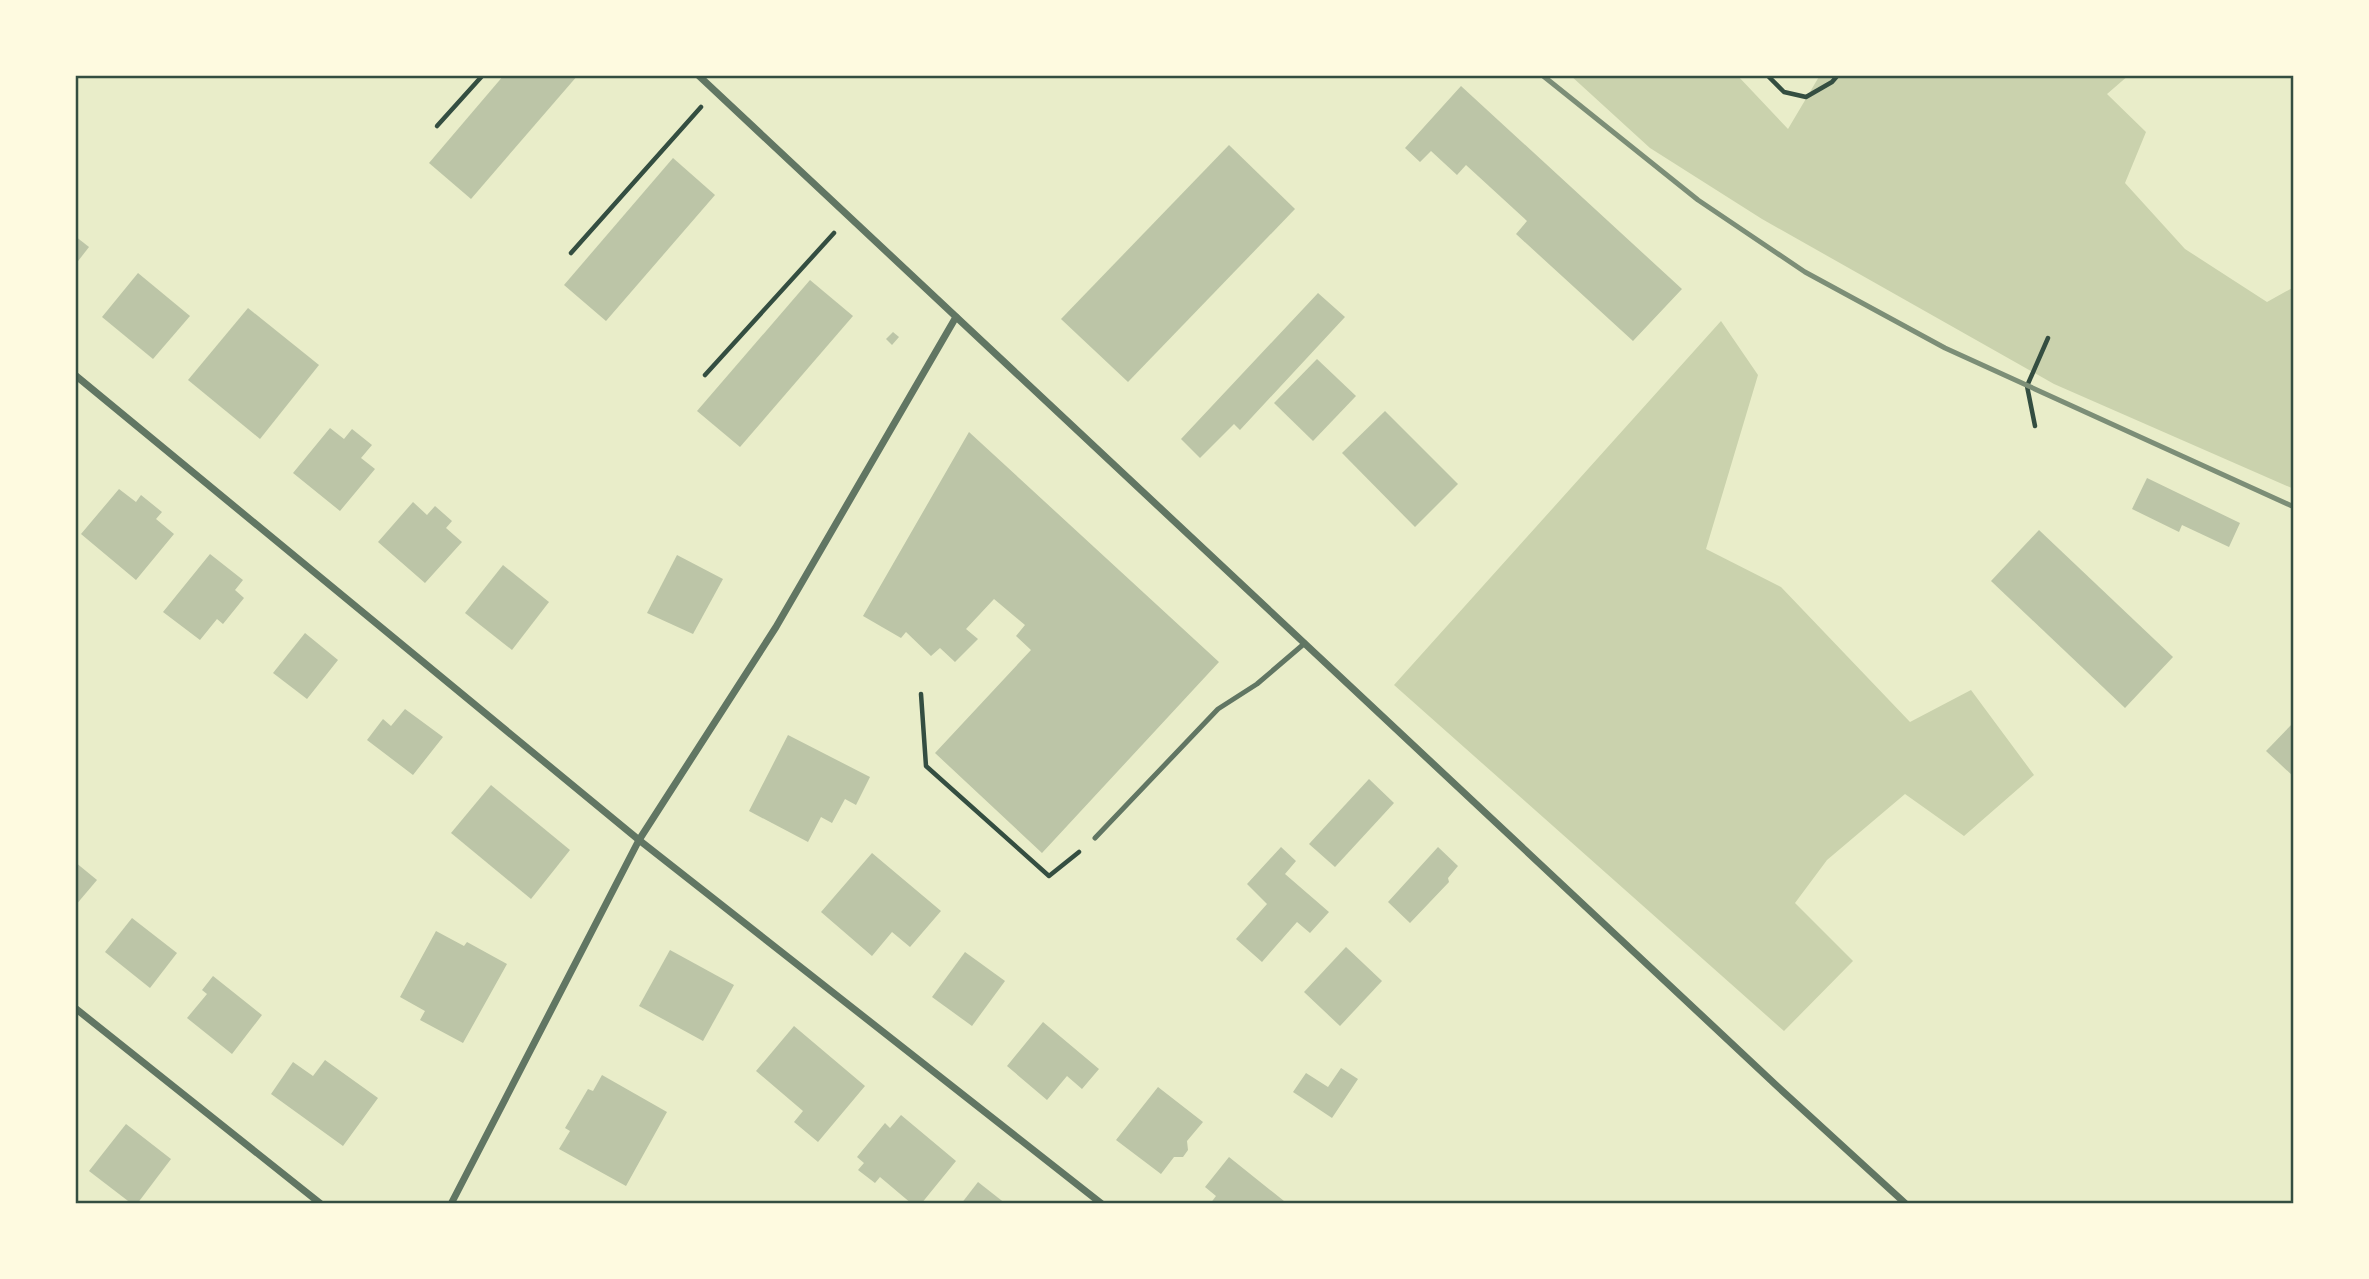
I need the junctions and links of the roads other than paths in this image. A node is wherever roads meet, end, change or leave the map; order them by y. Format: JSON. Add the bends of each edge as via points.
{"nodes":[{"id":1,"x":698,"y":75,"type":"edge"},
{"id":2,"x":957,"y":317,"type":"junction"},
{"id":3,"x":75,"y":375,"type":"edge"},
{"id":4,"x":1305,"y":643,"type":"junction"},
{"id":5,"x":1095,"y":838,"type":"road end"},
{"id":6,"x":639,"y":840,"type":"junction"},
{"id":7,"x":75,"y":1008,"type":"edge"},
{"id":8,"x":321,"y":1204,"type":"edge"},
{"id":9,"x":451,"y":1204,"type":"edge"},
{"id":10,"x":1102,"y":1204,"type":"edge"},
{"id":11,"x":1906,"y":1204,"type":"edge"}],
"edges":[{"from":1,"to":2,"type":"street"},
{"from":2,"to":4,"type":"street"},
{"from":2,"to":6,"type":"street","via":[[776,627]]},
{"from":3,"to":6,"type":"street"},
{"from":4,"to":5,"type":"lane","via":[[1257,684],[1218,709]]},
{"from":4,"to":11,"type":"street"},
{"from":6,"to":9,"type":"street"},
{"from":6,"to":10,"type":"street"},
{"from":7,"to":8,"type":"street"}]}
